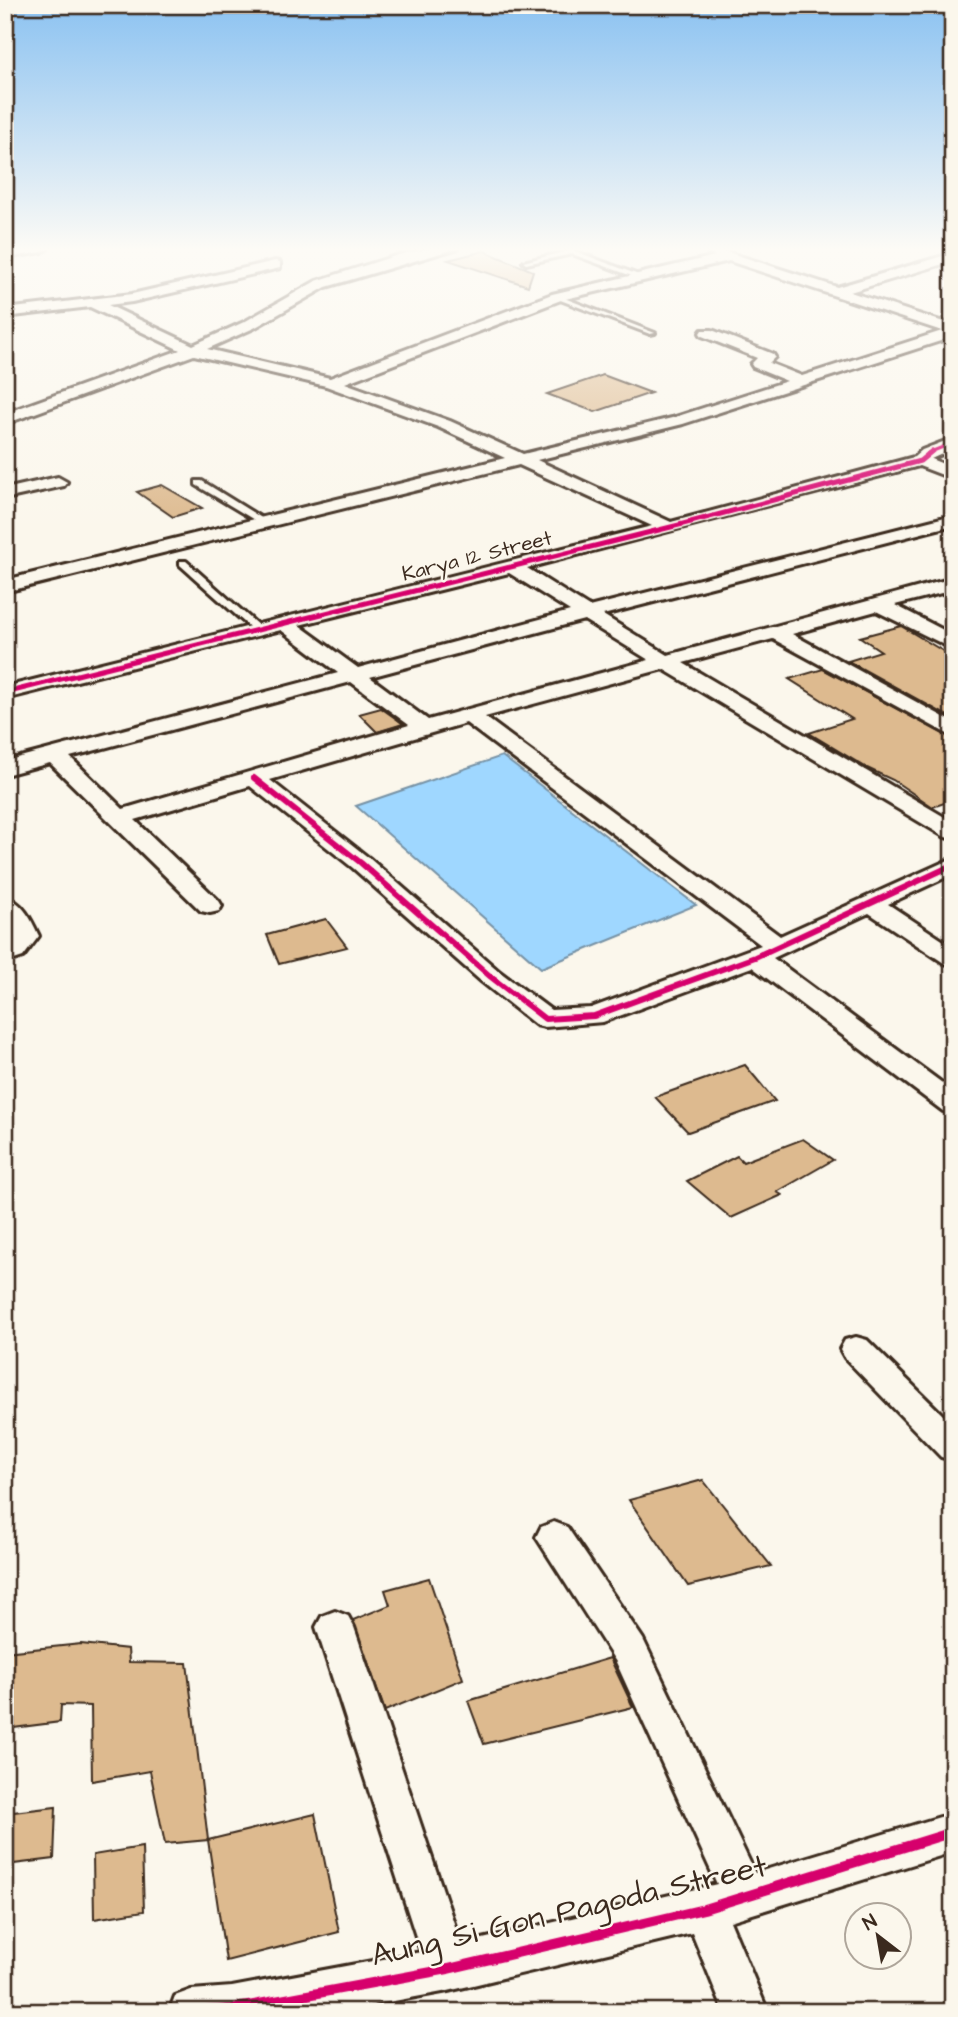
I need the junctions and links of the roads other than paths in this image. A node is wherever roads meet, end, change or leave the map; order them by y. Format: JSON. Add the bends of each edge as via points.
{"nodes":[{"id":1,"x":177,"y":342,"type":"edge"},
{"id":2,"x":210,"y":342,"type":"edge"},
{"id":3,"x":440,"y":342,"type":"edge"},
{"id":4,"x":731,"y":342,"type":"edge"},
{"id":5,"x":919,"y":342,"type":"edge"},
{"id":6,"x":194,"y":350,"type":"junction"},
{"id":7,"x":801,"y":381,"type":"junction"},
{"id":8,"x":331,"y":383,"type":"junction"},
{"id":9,"x":5,"y":419,"type":"edge"},
{"id":10,"x":953,"y":443,"type":"edge"},
{"id":11,"x":519,"y":460,"type":"junction"},
{"id":12,"x":920,"y":461,"type":"junction"},
{"id":13,"x":953,"y":474,"type":"edge"},
{"id":14,"x":58,"y":482,"type":"dead end"},
{"id":15,"x":199,"y":483,"type":"dead end"},
{"id":16,"x":5,"y":494,"type":"edge"},
{"id":17,"x":953,"y":520,"type":"edge"},
{"id":18,"x":264,"y":522,"type":"junction"},
{"id":19,"x":668,"y":527,"type":"junction"},
{"id":20,"x":183,"y":563,"type":"dead end"},
{"id":21,"x":510,"y":566,"type":"junction"},
{"id":22,"x":953,"y":584,"type":"edge"},
{"id":23,"x":5,"y":586,"type":"edge"},
{"id":24,"x":878,"y":604,"type":"junction"},
{"id":25,"x":587,"y":613,"type":"junction"},
{"id":26,"x":282,"y":622,"type":"junction"},
{"id":27,"x":257,"y":629,"type":"junction"},
{"id":28,"x":775,"y":632,"type":"junction"},
{"id":29,"x":953,"y":643,"type":"edge"},
{"id":30,"x":666,"y":662,"type":"junction"},
{"id":31,"x":355,"y":676,"type":"junction"},
{"id":32,"x":5,"y":693,"type":"edge"},
{"id":33,"x":469,"y":715,"type":"junction"},
{"id":34,"x":425,"y":727,"type":"junction"},
{"id":35,"x":953,"y":731,"type":"edge"},
{"id":36,"x":55,"y":755,"type":"junction"},
{"id":37,"x":5,"y":768,"type":"edge"},
{"id":38,"x":254,"y":778,"type":"junction"},
{"id":39,"x":119,"y":817,"type":"junction"},
{"id":40,"x":953,"y":832,"type":"edge"},
{"id":41,"x":953,"y":865,"type":"edge"},
{"id":42,"x":5,"y":904,"type":"edge"},
{"id":43,"x":870,"y":904,"type":"junction"},
{"id":44,"x":210,"y":906,"type":"dead end"},
{"id":45,"x":766,"y":952,"type":"junction"},
{"id":46,"x":5,"y":955,"type":"edge"},
{"id":47,"x":953,"y":958,"type":"edge"},
{"id":48,"x":953,"y":1105,"type":"edge"},
{"id":49,"x":856,"y":1349,"type":"dead end"},
{"id":50,"x":953,"y":1447,"type":"edge"},
{"id":51,"x":554,"y":1537,"type":"dead end"},
{"id":52,"x":335,"y":1627,"type":"dead end"},
{"id":53,"x":953,"y":1832,"type":"edge"},
{"id":54,"x":745,"y":1898,"type":"junction"},
{"id":55,"x":704,"y":1909,"type":"junction"},
{"id":56,"x":448,"y":1969,"type":"junction"},
{"id":57,"x":191,"y":2012,"type":"edge"},
{"id":58,"x":746,"y":2012,"type":"edge"}],
"edges":[{"from":1,"to":6,"type":"street"},
{"from":2,"to":6,"type":"street"},
{"from":3,"to":8,"type":"street"},
{"from":4,"to":7,"type":"street","via":[[767,356],[758,364]]},
{"from":5,"to":7,"type":"street"},
{"from":6,"to":8,"type":"street"},
{"from":6,"to":9,"type":"street"},
{"from":7,"to":11,"type":"street","via":[[677,421]]},
{"from":8,"to":11,"type":"street","via":[[444,424]]},
{"from":10,"to":12,"type":"street","name":"Karya 12 Street"},
{"from":11,"to":18,"type":"street"},
{"from":11,"to":19,"type":"street"},
{"from":12,"to":13,"type":"street"},
{"from":12,"to":19,"type":"street","name":"Karya 12 Street"},
{"from":14,"to":16,"type":"street"},
{"from":15,"to":18,"type":"lane"},
{"from":17,"to":25,"type":"street"},
{"from":18,"to":23,"type":"street"},
{"from":19,"to":21,"type":"street","name":"Karya 12 Street"},
{"from":20,"to":27,"type":"lane"},
{"from":21,"to":25,"type":"street"},
{"from":21,"to":26,"type":"street","name":"Karya 12 Street"},
{"from":22,"to":24,"type":"street"},
{"from":24,"to":28,"type":"street"},
{"from":24,"to":29,"type":"street"},
{"from":25,"to":30,"type":"street"},
{"from":25,"to":31,"type":"street"},
{"from":26,"to":27,"type":"street","name":"Karya 12 Street"},
{"from":26,"to":31,"type":"street"},
{"from":27,"to":32,"type":"street","name":"Karya 12 Street"},
{"from":28,"to":30,"type":"street"},
{"from":28,"to":35,"type":"street"},
{"from":30,"to":33,"type":"street"},
{"from":30,"to":40,"type":"street"},
{"from":31,"to":34,"type":"street"},
{"from":31,"to":36,"type":"street"},
{"from":33,"to":34,"type":"street"},
{"from":33,"to":45,"type":"street"},
{"from":34,"to":38,"type":"street"},
{"from":36,"to":37,"type":"street"},
{"from":36,"to":39,"type":"street"},
{"from":38,"to":39,"type":"street"},
{"from":38,"to":45,"type":"street","via":[[545,1019],[594,1016]]},
{"from":39,"to":44,"type":"street"},
{"from":41,"to":43,"type":"street"},
{"from":42,"to":46,"type":"street","via":[[27,936],[14,953]]},
{"from":43,"to":45,"type":"street"},
{"from":43,"to":47,"type":"street"},
{"from":45,"to":48,"type":"street"},
{"from":49,"to":50,"type":"street"},
{"from":51,"to":54,"type":"street","via":[[630,1651]]},
{"from":52,"to":56,"type":"street"},
{"from":53,"to":54,"type":"street","name":"Aung Si Gon Pagoda Street"},
{"from":54,"to":55,"type":"street","name":"Aung Si Gon Pagoda Street"},
{"from":55,"to":56,"type":"street","name":"Aung Si Gon Pagoda Street"},
{"from":55,"to":58,"type":"street"},
{"from":56,"to":57,"type":"street","name":"Aung Si Gon Pagoda Street","via":[[232,2009]]}]}
